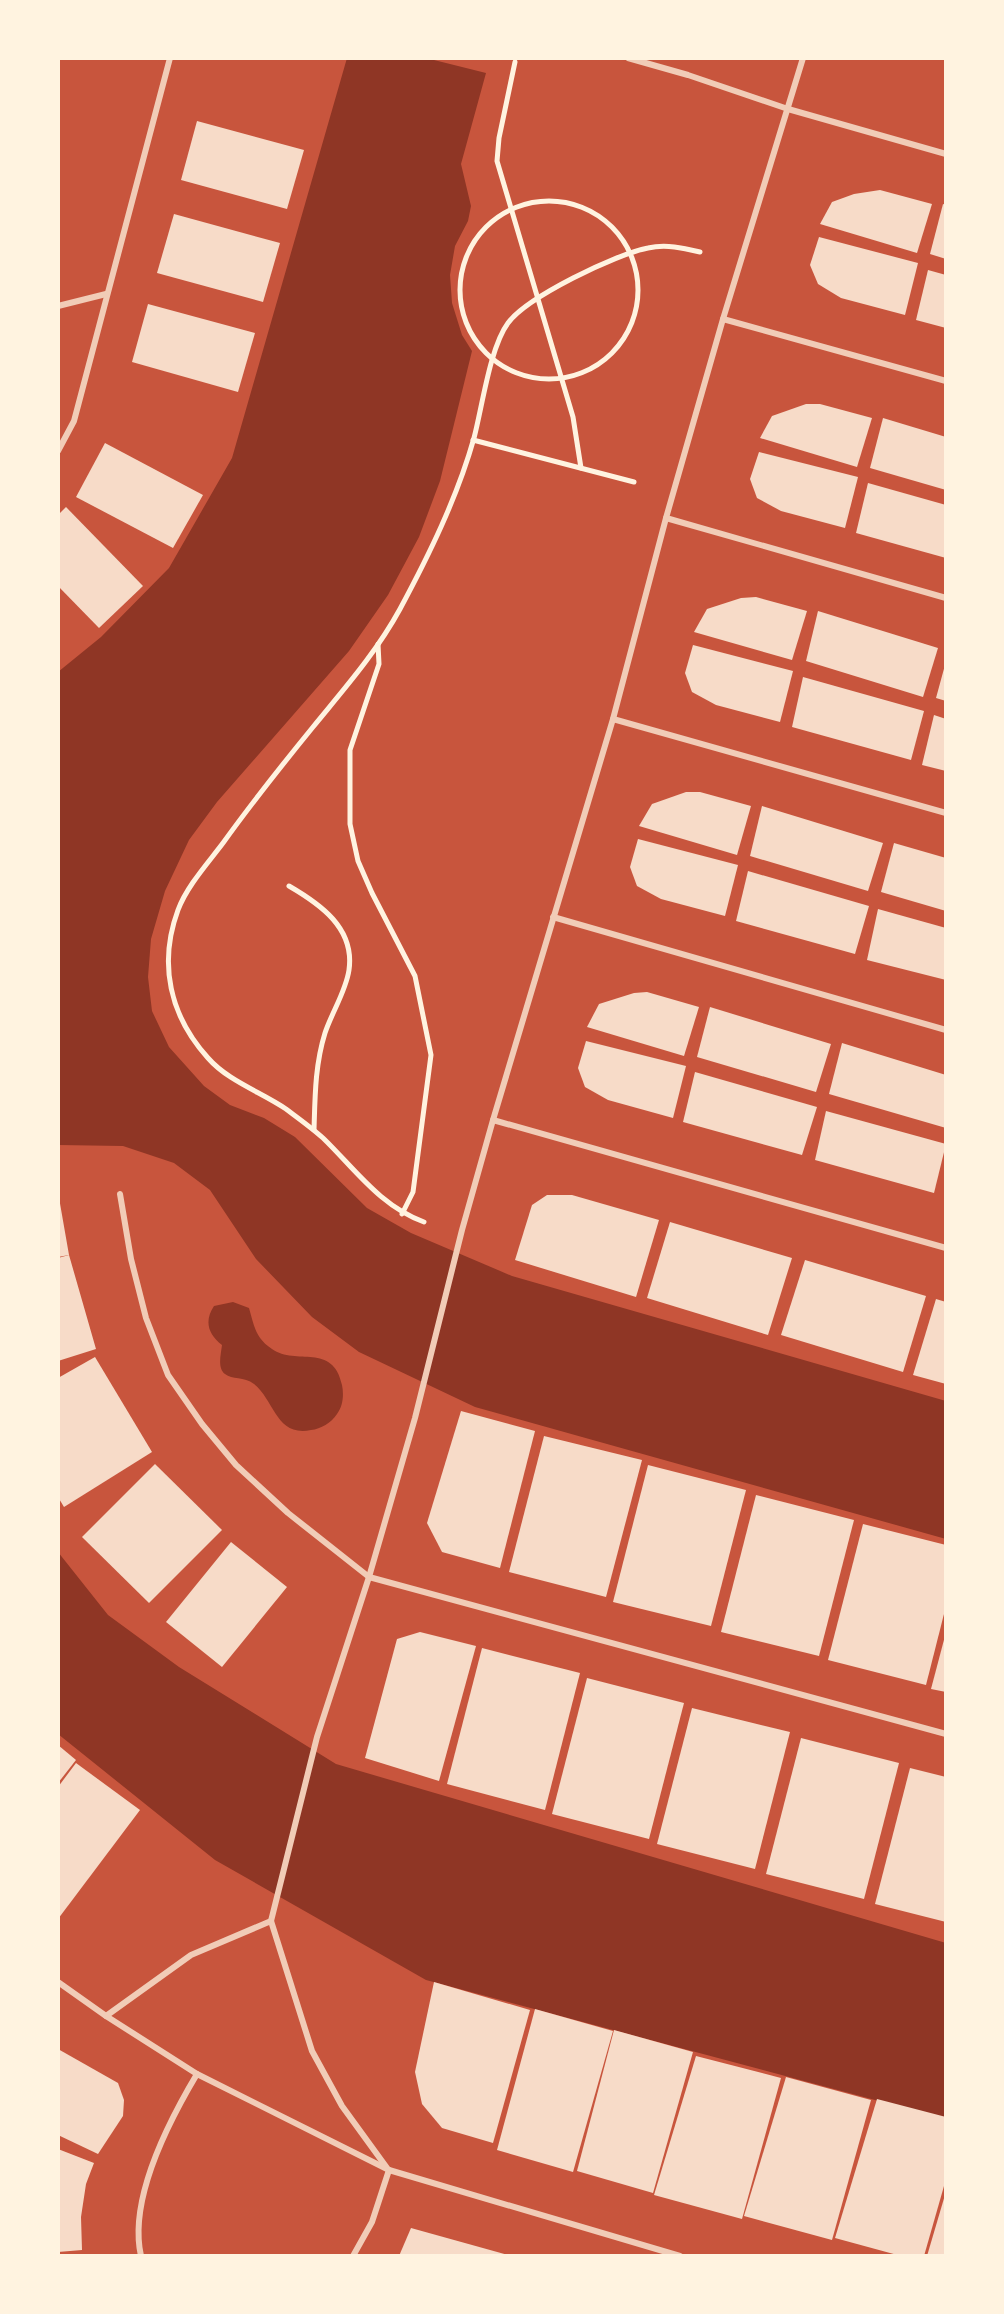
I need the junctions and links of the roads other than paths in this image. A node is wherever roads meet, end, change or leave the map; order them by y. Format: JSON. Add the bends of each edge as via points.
{"nodes":[{"id":1,"x":170,"y":58,"type":"edge"},
{"id":2,"x":628,"y":58,"type":"edge"},
{"id":3,"x":803,"y":58,"type":"edge"},
{"id":4,"x":788,"y":109,"type":"junction"},
{"id":5,"x":946,"y":154,"type":"edge"},
{"id":6,"x":106,"y":294,"type":"junction"},
{"id":7,"x":58,"y":306,"type":"edge"},
{"id":8,"x":723,"y":319,"type":"junction"},
{"id":9,"x":946,"y":381,"type":"edge"},
{"id":10,"x":58,"y":451,"type":"edge"},
{"id":11,"x":666,"y":518,"type":"junction"},
{"id":12,"x":946,"y":598,"type":"edge"},
{"id":13,"x":613,"y":719,"type":"junction"},
{"id":14,"x":946,"y":813,"type":"edge"},
{"id":15,"x":553,"y":917,"type":"junction"},
{"id":16,"x":946,"y":1030,"type":"edge"},
{"id":17,"x":493,"y":1120,"type":"junction"},
{"id":18,"x":120,"y":1194,"type":"dead end"},
{"id":19,"x":946,"y":1248,"type":"edge"},
{"id":20,"x":369,"y":1577,"type":"junction"},
{"id":21,"x":946,"y":1734,"type":"edge"},
{"id":22,"x":271,"y":1921,"type":"junction"},
{"id":23,"x":58,"y":1982,"type":"edge"},
{"id":24,"x":106,"y":2016,"type":"junction"},
{"id":25,"x":197,"y":2074,"type":"junction"},
{"id":26,"x":389,"y":2170,"type":"junction"},
{"id":27,"x":141,"y":2256,"type":"edge"},
{"id":28,"x":353,"y":2256,"type":"edge"},
{"id":29,"x":680,"y":2256,"type":"edge"}],
"edges":[{"from":1,"to":6,"type":"lane"},
{"from":2,"to":4,"type":"lane"},
{"from":3,"to":4,"type":"lane"},
{"from":4,"to":5,"type":"lane"},
{"from":4,"to":8,"type":"lane"},
{"from":6,"to":7,"type":"lane"},
{"from":6,"to":10,"type":"lane","via":[[74,421]]},
{"from":8,"to":9,"type":"lane"},
{"from":8,"to":11,"type":"lane"},
{"from":11,"to":12,"type":"lane"},
{"from":11,"to":13,"type":"lane"},
{"from":13,"to":14,"type":"lane"},
{"from":13,"to":15,"type":"lane"},
{"from":15,"to":16,"type":"lane"},
{"from":15,"to":17,"type":"lane"},
{"from":17,"to":19,"type":"lane"},
{"from":17,"to":20,"type":"lane"},
{"from":18,"to":20,"type":"lane","via":[[146,1318],[168,1375],[236,1465]]},
{"from":20,"to":21,"type":"lane"},
{"from":20,"to":22,"type":"lane","via":[[317,1737]]},
{"from":22,"to":24,"type":"lane","via":[[191,1955]]},
{"from":22,"to":26,"type":"lane","via":[[312,2051],[342,2106]]},
{"from":23,"to":24,"type":"lane"},
{"from":24,"to":25,"type":"lane"},
{"from":25,"to":26,"type":"lane"},
{"from":25,"to":27,"type":"lane","via":[[172,2116],[146,2188]]},
{"from":26,"to":28,"type":"lane","via":[[372,2222]]},
{"from":26,"to":29,"type":"lane"}]}
